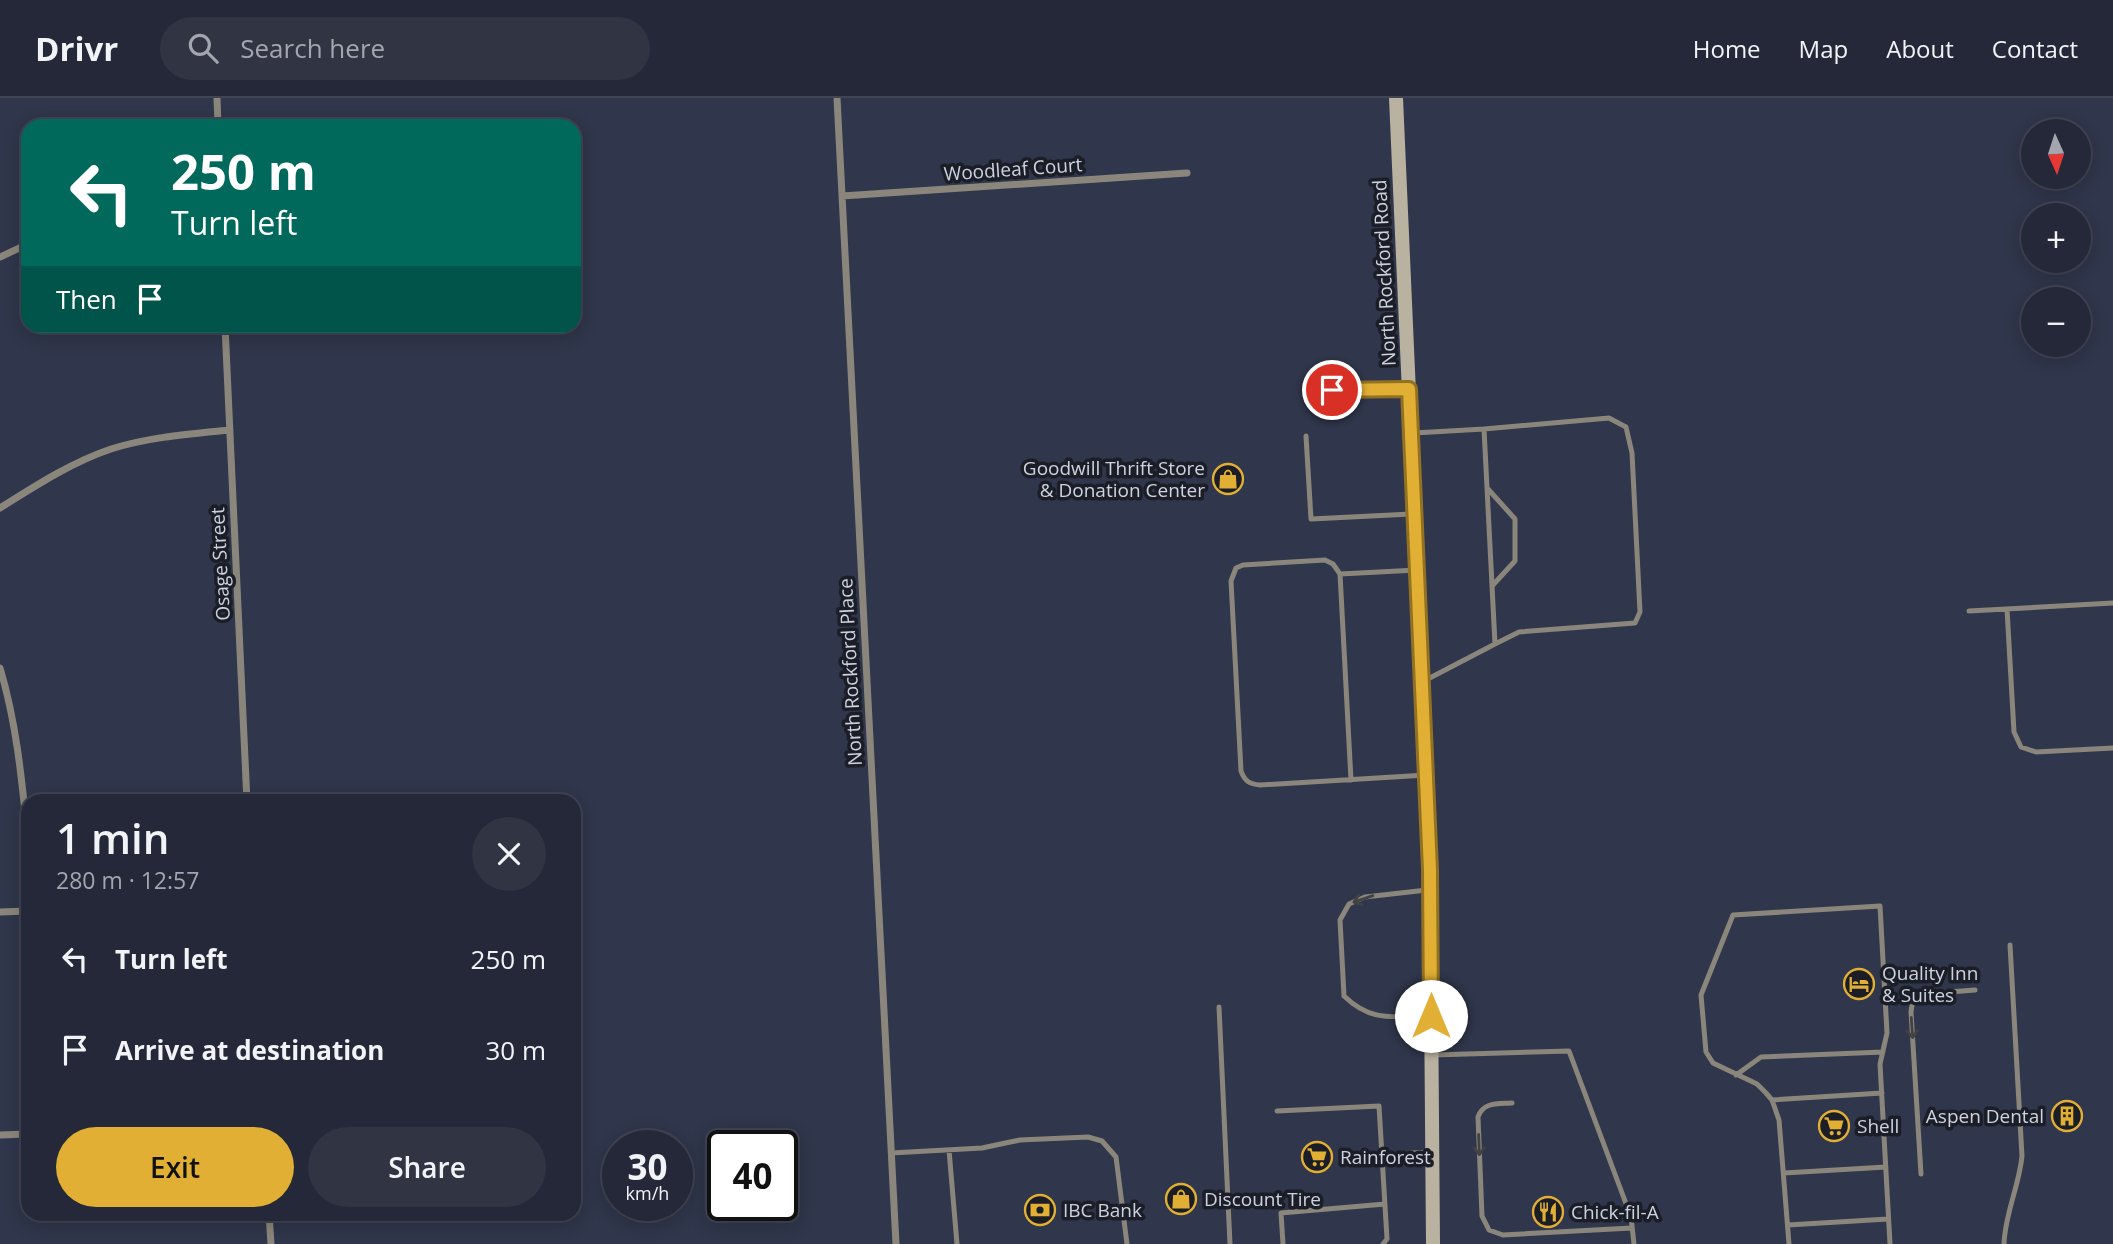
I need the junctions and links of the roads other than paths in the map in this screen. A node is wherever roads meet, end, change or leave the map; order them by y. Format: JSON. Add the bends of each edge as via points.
{"nodes":[{"id":1,"x":217,"y":98,"type":"edge"},
{"id":2,"x":837,"y":98,"type":"edge"},
{"id":3,"x":1396,"y":98,"type":"edge"},
{"id":4,"x":218,"y":119,"type":"edge"},
{"id":5,"x":1186,"y":173,"type":"dead end"},
{"id":6,"x":842,"y":196,"type":"junction"},
{"id":7,"x":21,"y":247,"type":"edge"},
{"id":8,"x":0,"y":257,"type":"edge"},
{"id":9,"x":225,"y":333,"type":"edge"},
{"id":10,"x":1409,"y":389,"type":"junction"},
{"id":11,"x":1306,"y":391,"type":"dead end"},
{"id":12,"x":1484,"y":429,"type":"junction"},
{"id":13,"x":230,"y":430,"type":"junction"},
{"id":14,"x":1411,"y":434,"type":"junction"},
{"id":15,"x":1307,"y":436,"type":"dead end"},
{"id":16,"x":1487,"y":488,"type":"junction"},
{"id":17,"x":0,"y":508,"type":"edge"},
{"id":18,"x":1414,"y":514,"type":"junction"},
{"id":19,"x":1417,"y":570,"type":"junction"},
{"id":20,"x":1340,"y":573,"type":"junction"},
{"id":21,"x":1492,"y":586,"type":"junction"},
{"id":22,"x":2113,"y":603,"type":"edge"},
{"id":23,"x":2007,"y":609,"type":"junction"},
{"id":24,"x":1969,"y":611,"type":"dead end"},
{"id":25,"x":1495,"y":644,"type":"junction"},
{"id":26,"x":0,"y":668,"type":"edge"},
{"id":27,"x":1422,"y":682,"type":"junction"},
{"id":28,"x":2113,"y":748,"type":"edge"},
{"id":29,"x":1426,"y":775,"type":"junction"},
{"id":30,"x":1351,"y":780,"type":"junction"},
{"id":31,"x":23,"y":794,"type":"edge"},
{"id":32,"x":247,"y":794,"type":"edge"},
{"id":33,"x":1430,"y":889,"type":"junction"},
{"id":34,"x":21,"y":911,"type":"edge"},
{"id":35,"x":0,"y":912,"type":"edge"},
{"id":36,"x":2010,"y":945,"type":"dead end"},
{"id":37,"x":1975,"y":990,"type":"dead end"},
{"id":38,"x":1219,"y":1007,"type":"dead end"},
{"id":39,"x":1431,"y":1016,"type":"junction"},
{"id":40,"x":1883,"y":1052,"type":"junction"},
{"id":41,"x":1432,"y":1055,"type":"junction"},
{"id":42,"x":1737,"y":1075,"type":"junction"},
{"id":43,"x":1882,"y":1093,"type":"junction"},
{"id":44,"x":1772,"y":1100,"type":"junction"},
{"id":45,"x":1511,"y":1103,"type":"dead end"},
{"id":46,"x":1276,"y":1111,"type":"dead end"},
{"id":47,"x":21,"y":1134,"type":"edge"},
{"id":48,"x":0,"y":1135,"type":"edge"},
{"id":49,"x":949,"y":1150,"type":"junction"},
{"id":50,"x":1432,"y":1152,"type":"junction"},
{"id":51,"x":891,"y":1153,"type":"junction"},
{"id":52,"x":1382,"y":1155,"type":"junction"},
{"id":53,"x":1885,"y":1167,"type":"junction"},
{"id":54,"x":1784,"y":1173,"type":"junction"},
{"id":55,"x":1921,"y":1174,"type":"dead end"},
{"id":56,"x":1384,"y":1204,"type":"junction"},
{"id":57,"x":1888,"y":1219,"type":"junction"},
{"id":58,"x":269,"y":1221,"type":"edge"},
{"id":59,"x":1788,"y":1225,"type":"junction"},
{"id":60,"x":1632,"y":1228,"type":"junction"},
{"id":61,"x":271,"y":1244,"type":"edge"},
{"id":62,"x":896,"y":1244,"type":"edge"},
{"id":63,"x":957,"y":1244,"type":"edge"},
{"id":64,"x":1127,"y":1244,"type":"edge"},
{"id":65,"x":1230,"y":1244,"type":"edge"},
{"id":66,"x":1283,"y":1244,"type":"edge"},
{"id":67,"x":1383,"y":1244,"type":"edge"},
{"id":68,"x":1433,"y":1244,"type":"edge"},
{"id":69,"x":1634,"y":1244,"type":"edge"},
{"id":70,"x":1789,"y":1244,"type":"edge"},
{"id":71,"x":1890,"y":1244,"type":"edge"},
{"id":72,"x":2004,"y":1244,"type":"edge"}],
"edges":[{"from":1,"to":4,"type":"street"},
{"from":2,"to":6,"type":"street","name":"North Rockford Place"},
{"from":3,"to":10,"type":"street","name":"North Rockford Road"},
{"from":5,"to":6,"type":"street","name":"Woodleaf Court"},
{"from":6,"to":51,"type":"street","name":"North Rockford Place"},
{"from":7,"to":8,"type":"street"},
{"from":9,"to":13,"type":"street","name":"Osage Street"},
{"from":10,"to":11,"type":"lane"},
{"from":10,"to":14,"type":"street","name":"North Rockford Road"},
{"from":12,"to":14,"type":"lane"},
{"from":12,"to":16,"type":"lane"},
{"from":12,"to":25,"type":"lane","via":[[1609,418],[1626,427],[1632,453],[1640,612],[1635,623],[1519,632]]},
{"from":13,"to":17,"type":"street","via":[[110,450],[49,477]]},
{"from":13,"to":32,"type":"street","name":"Osage Street"},
{"from":14,"to":18,"type":"street","name":"North Rockford Road"},
{"from":15,"to":18,"type":"lane","via":[[1311,519]]},
{"from":16,"to":21,"type":"lane"},
{"from":16,"to":21,"type":"lane","via":[[1515,519],[1515,561]]},
{"from":18,"to":19,"type":"street","name":"North Rockford Road"},
{"from":19,"to":20,"type":"lane"},
{"from":19,"to":27,"type":"street","name":"North Rockford Road"},
{"from":20,"to":30,"type":"lane"},
{"from":20,"to":30,"type":"lane","via":[[1325,560],[1243,565],[1232,575],[1241,771],[1244,779],[1260,785]]},
{"from":21,"to":25,"type":"lane"},
{"from":22,"to":23,"type":"lane"},
{"from":23,"to":24,"type":"lane"},
{"from":23,"to":28,"type":"lane","via":[[2014,732],[2021,747],[2036,752]]},
{"from":25,"to":27,"type":"lane"},
{"from":26,"to":31,"type":"street","via":[[10,702]]},
{"from":27,"to":29,"type":"street","name":"North Rockford Road"},
{"from":29,"to":30,"type":"lane"},
{"from":29,"to":33,"type":"street","name":"North Rockford Road"},
{"from":33,"to":39,"type":"street","name":"North Rockford Road"},
{"from":33,"to":39,"type":"lane","one_way":true,"via":[[1365,897],[1349,904],[1340,920],[1344,996],[1359,1010],[1376,1016]]},
{"from":34,"to":35,"type":"street"},
{"from":36,"to":72,"type":"lane","via":[[2022,1156]]},
{"from":37,"to":55,"type":"lane","one_way":true,"via":[[1923,994],[1912,1002]]},
{"from":38,"to":65,"type":"lane"},
{"from":39,"to":41,"type":"street","name":"North Rockford Road"},
{"from":40,"to":42,"type":"lane","via":[[1761,1057]]},
{"from":40,"to":42,"type":"lane","via":[[1887,1033],[1880,906],[1733,915],[1701,995],[1706,1052],[1713,1063]]},
{"from":40,"to":43,"type":"lane"},
{"from":41,"to":50,"type":"street","name":"North Rockford Road"},
{"from":41,"to":60,"type":"lane","via":[[1569,1051]]},
{"from":42,"to":44,"type":"lane","via":[[1757,1084]]},
{"from":43,"to":44,"type":"lane"},
{"from":43,"to":53,"type":"lane"},
{"from":44,"to":54,"type":"lane","via":[[1779,1120]]},
{"from":45,"to":60,"type":"lane","one_way":true,"via":[[1486,1105],[1478,1117],[1482,1216],[1489,1230],[1503,1235]]},
{"from":46,"to":52,"type":"lane","via":[[1379,1106]]},
{"from":47,"to":48,"type":"street"},
{"from":49,"to":51,"type":"lane"},
{"from":49,"to":63,"type":"lane"},
{"from":49,"to":64,"type":"lane","via":[[1020,1140],[1088,1137],[1102,1142],[1116,1157]]},
{"from":50,"to":52,"type":"lane"},
{"from":50,"to":68,"type":"street","name":"North Rockford Road"},
{"from":51,"to":62,"type":"street","name":"North Rockford Place"},
{"from":52,"to":56,"type":"lane"},
{"from":53,"to":54,"type":"lane"},
{"from":53,"to":57,"type":"lane"},
{"from":54,"to":59,"type":"lane"},
{"from":56,"to":66,"type":"lane","via":[[1281,1213]]},
{"from":56,"to":67,"type":"lane","via":[[1387,1239]]},
{"from":57,"to":59,"type":"lane"},
{"from":57,"to":71,"type":"lane"},
{"from":58,"to":61,"type":"street"},
{"from":59,"to":70,"type":"lane"},
{"from":60,"to":69,"type":"lane"}]}
